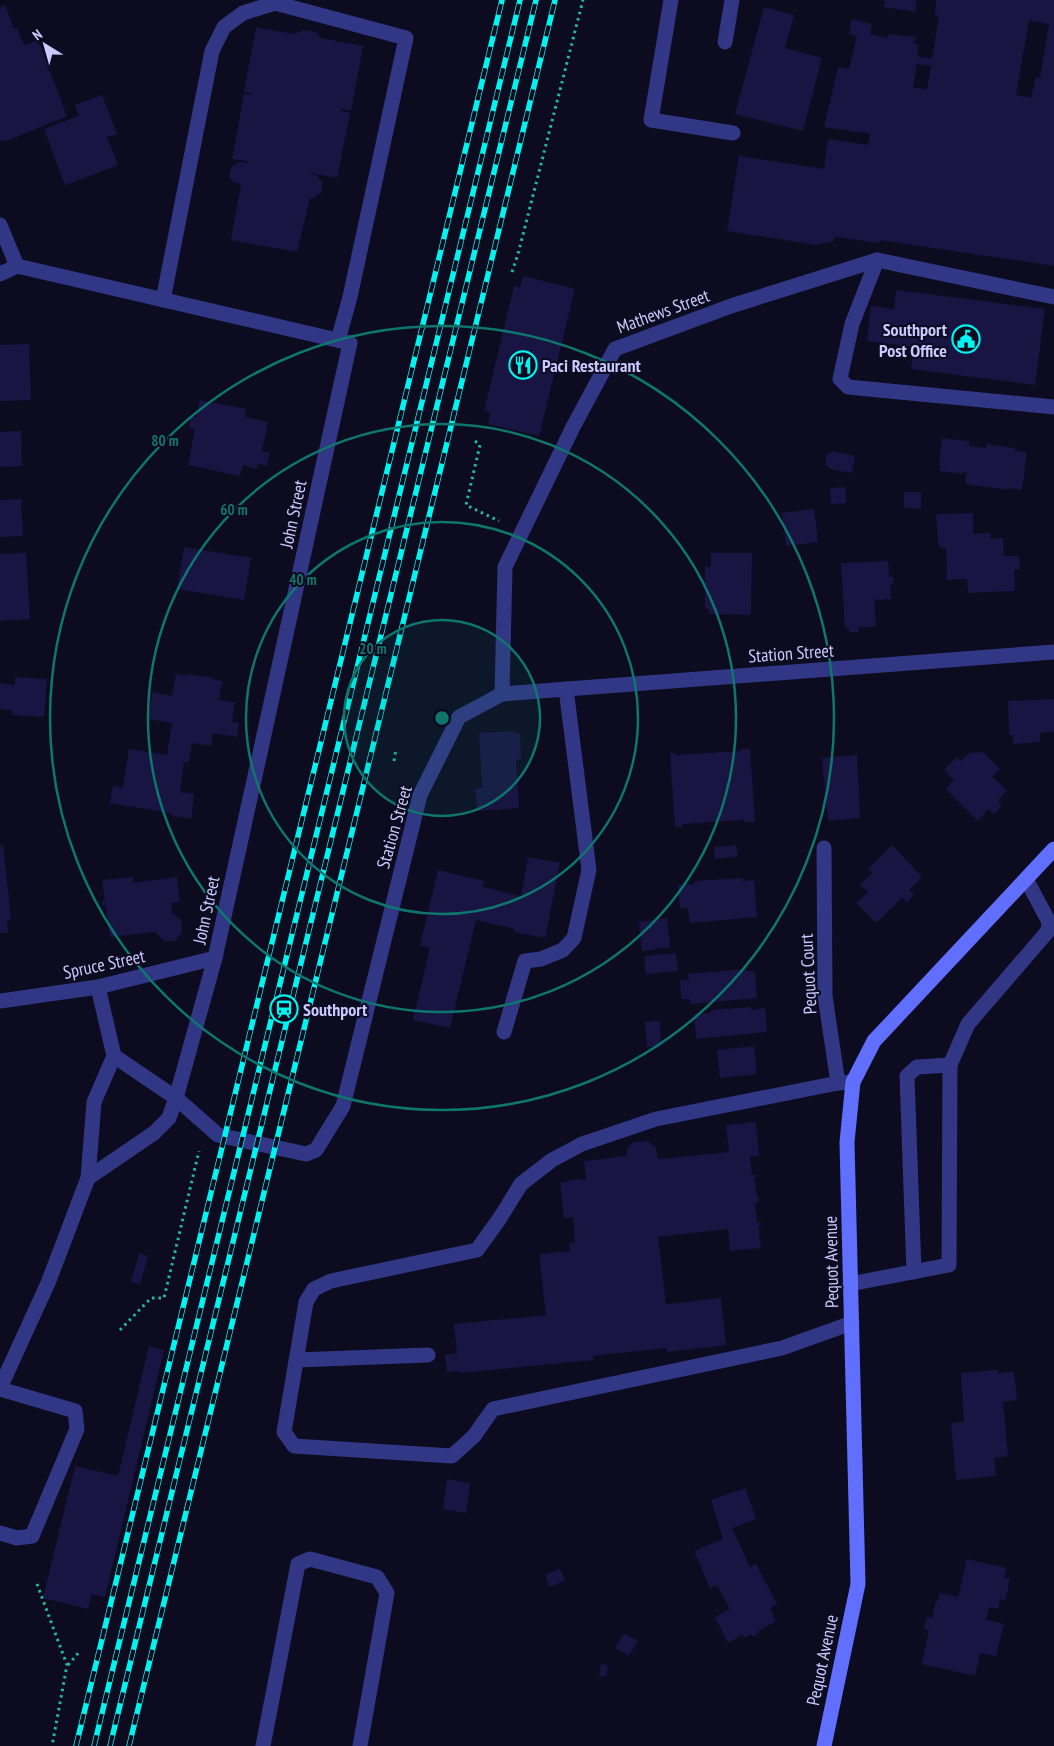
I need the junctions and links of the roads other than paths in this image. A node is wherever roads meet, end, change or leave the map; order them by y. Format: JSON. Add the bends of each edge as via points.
{"nodes":[{"id":1,"x":671,"y":0,"type":"edge"},
{"id":2,"x":732,"y":0,"type":"edge"},
{"id":3,"x":725,"y":42,"type":"dead end"},
{"id":4,"x":733,"y":133,"type":"dead end"},
{"id":5,"x":0,"y":225,"type":"edge"},
{"id":6,"x":877,"y":260,"type":"junction"},
{"id":7,"x":17,"y":266,"type":"junction"},
{"id":8,"x":0,"y":274,"type":"edge"},
{"id":9,"x":1054,"y":297,"type":"edge"},
{"id":10,"x":163,"y":300,"type":"junction"},
{"id":11,"x":338,"y":340,"type":"junction"},
{"id":12,"x":1054,"y":407,"type":"edge"},
{"id":13,"x":1054,"y":652,"type":"edge"},
{"id":14,"x":566,"y":689,"type":"junction"},
{"id":15,"x":502,"y":694,"type":"junction"},
{"id":16,"x":824,"y":848,"type":"dead end"},
{"id":17,"x":1054,"y":849,"type":"edge"},
{"id":18,"x":1026,"y":879,"type":"junction"},
{"id":19,"x":215,"y":958,"type":"junction"},
{"id":20,"x":98,"y":987,"type":"junction"},
{"id":21,"x":0,"y":1001,"type":"edge"},
{"id":22,"x":504,"y":1032,"type":"dead end"},
{"id":23,"x":114,"y":1056,"type":"junction"},
{"id":24,"x":950,"y":1065,"type":"junction"},
{"id":25,"x":846,"y":1082,"type":"junction"},
{"id":26,"x":176,"y":1098,"type":"junction"},
{"id":27,"x":88,"y":1178,"type":"junction"},
{"id":28,"x":914,"y":1272,"type":"junction"},
{"id":29,"x":850,"y":1284,"type":"junction"},
{"id":30,"x":852,"y":1323,"type":"junction"},
{"id":31,"x":428,"y":1355,"type":"dead end"},
{"id":32,"x":296,"y":1360,"type":"junction"},
{"id":33,"x":0,"y":1389,"type":"edge"},
{"id":34,"x":0,"y":1533,"type":"edge"},
{"id":35,"x":263,"y":1746,"type":"edge"},
{"id":36,"x":360,"y":1746,"type":"edge"},
{"id":37,"x":824,"y":1746,"type":"edge"}],
"edges":[{"from":1,"to":4,"type":"street","via":[[651,120]]},
{"from":2,"to":3,"type":"street"},
{"from":5,"to":7,"type":"street"},
{"from":6,"to":9,"type":"street","name":"Mathews Street"},
{"from":6,"to":12,"type":"street","via":[[852,324],[840,379],[848,387]]},
{"from":6,"to":15,"type":"street","name":"Mathews Street","via":[[731,306],[615,349],[505,567]]},
{"from":7,"to":8,"type":"street"},
{"from":7,"to":10,"type":"street"},
{"from":10,"to":11,"type":"street"},
{"from":10,"to":11,"type":"street","via":[[212,51],[224,27],[243,13],[275,3],[406,38]]},
{"from":11,"to":19,"type":"street","name":"John Street","via":[[350,343]]},
{"from":13,"to":14,"type":"street","name":"Station Street"},
{"from":14,"to":15,"type":"street","name":"Station Street"},
{"from":14,"to":22,"type":"street","via":[[589,870],[574,938],[563,950],[542,960],[525,961]]},
{"from":15,"to":26,"type":"street","name":"Station Street","via":[[459,717],[420,794],[342,1106],[316,1150],[306,1154],[218,1135]]},
{"from":16,"to":25,"type":"street","name":"Pequot Court","via":[[825,996]]},
{"from":17,"to":18,"type":"street","name":"Pequot Avenue"},
{"from":18,"to":24,"type":"street","via":[[1049,922],[1048,932],[968,1024]]},
{"from":18,"to":25,"type":"street","name":"Pequot Avenue","via":[[874,1041]]},
{"from":19,"to":20,"type":"street","name":"Spruce Street"},
{"from":19,"to":26,"type":"street","name":"John Street"},
{"from":20,"to":21,"type":"street","name":"Spruce Street"},
{"from":20,"to":23,"type":"street"},
{"from":23,"to":26,"type":"street","name":"Station Street"},
{"from":23,"to":27,"type":"street","via":[[94,1102]]},
{"from":24,"to":28,"type":"street","via":[[949,1265]]},
{"from":24,"to":28,"type":"street","via":[[917,1068],[907,1076]]},
{"from":25,"to":29,"type":"street","name":"Pequot Avenue"},
{"from":25,"to":32,"type":"street","via":[[656,1119],[582,1144],[552,1160],[521,1184],[477,1250],[331,1281],[314,1290],[306,1302]]},
{"from":26,"to":27,"type":"street","name":"John Street","via":[[169,1118],[154,1133]]},
{"from":27,"to":33,"type":"street","via":[[48,1283]]},
{"from":28,"to":29,"type":"street"},
{"from":29,"to":30,"type":"street","name":"Pequot Avenue"},
{"from":30,"to":32,"type":"street","via":[[782,1348],[493,1409],[474,1436],[452,1456],[294,1446],[284,1432]]},
{"from":30,"to":37,"type":"street","name":"Pequot Avenue","via":[[858,1584]]},
{"from":31,"to":32,"type":"street"},
{"from":33,"to":34,"type":"street","via":[[75,1411],[77,1429],[32,1536],[17,1538]]},
{"from":35,"to":36,"type":"street","via":[[298,1564],[310,1559],[376,1577],[387,1593]]}]}
